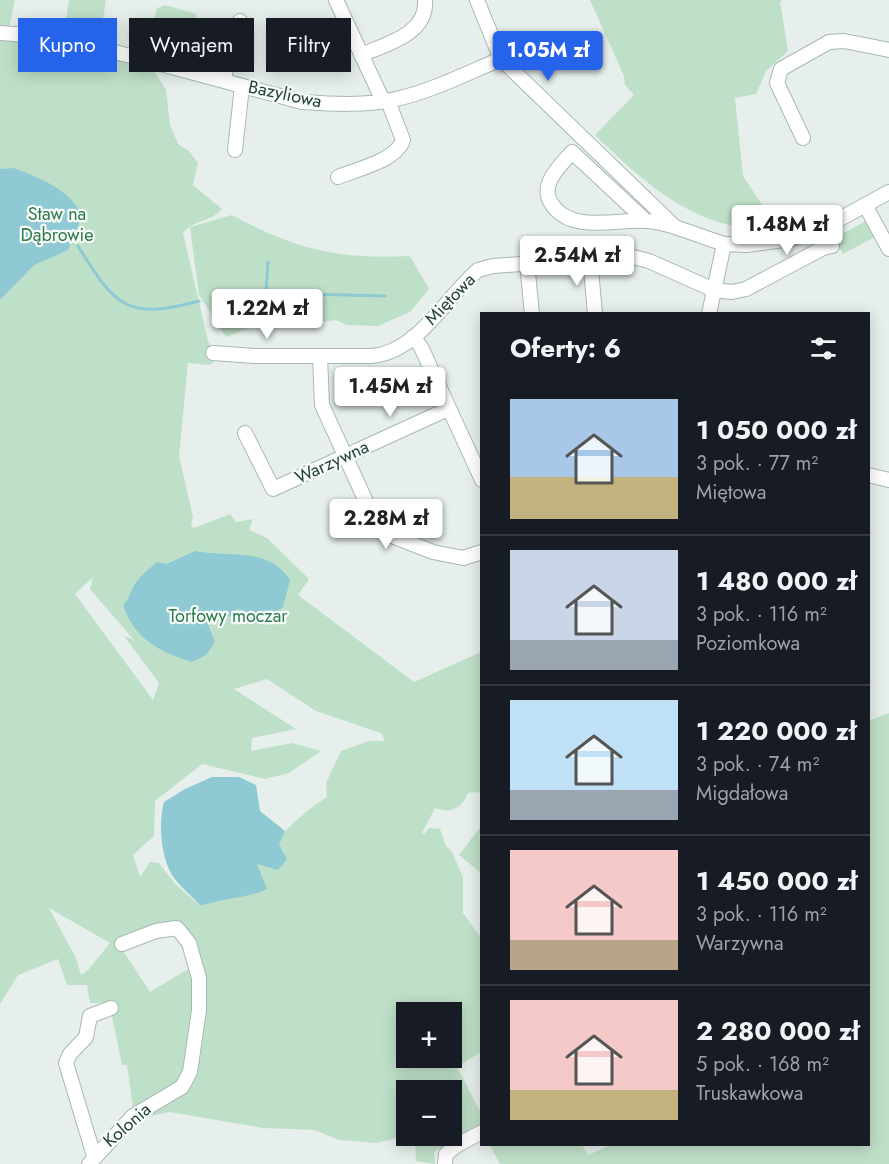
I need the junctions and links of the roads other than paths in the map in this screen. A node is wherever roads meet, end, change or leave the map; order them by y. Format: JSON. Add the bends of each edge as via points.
{"nodes":[{"id":1,"x":336,"y":0,"type":"edge"},
{"id":2,"x":424,"y":0,"type":"edge"},
{"id":3,"x":477,"y":0,"type":"edge"},
{"id":4,"x":0,"y":33,"type":"edge"},
{"id":5,"x":889,"y":50,"type":"edge"},
{"id":6,"x":361,"y":55,"type":"junction"},
{"id":7,"x":501,"y":59,"type":"junction"},
{"id":8,"x":225,"y":72,"type":"edge"},
{"id":9,"x":223,"y":80,"type":"junction"},
{"id":10,"x":243,"y":86,"type":"junction"},
{"id":11,"x":386,"y":101,"type":"junction"},
{"id":12,"x":803,"y":138,"type":"dead end"},
{"id":13,"x":235,"y":150,"type":"dead end"},
{"id":14,"x":338,"y":177,"type":"dead end"},
{"id":15,"x":889,"y":192,"type":"edge"},
{"id":16,"x":865,"y":205,"type":"junction"},
{"id":17,"x":646,"y":220,"type":"junction"},
{"id":18,"x":675,"y":227,"type":"junction"},
{"id":19,"x":724,"y":244,"type":"junction"},
{"id":20,"x":832,"y":246,"type":"dead end"},
{"id":21,"x":889,"y":249,"type":"edge"},
{"id":22,"x":590,"y":258,"type":"junction"},
{"id":23,"x":527,"y":263,"type":"junction"},
{"id":24,"x":714,"y":290,"type":"junction"},
{"id":25,"x":531,"y":312,"type":"edge"},
{"id":26,"x":595,"y":312,"type":"edge"},
{"id":27,"x":709,"y":312,"type":"edge"},
{"id":28,"x":413,"y":337,"type":"junction"},
{"id":29,"x":213,"y":353,"type":"dead end"},
{"id":30,"x":320,"y":356,"type":"junction"},
{"id":31,"x":448,"y":409,"type":"junction"},
{"id":32,"x":245,"y":433,"type":"dead end"},
{"id":33,"x":343,"y":456,"type":"junction"},
{"id":34,"x":870,"y":475,"type":"edge"},
{"id":35,"x":480,"y":476,"type":"edge"},
{"id":36,"x":889,"y":480,"type":"edge"},
{"id":37,"x":480,"y":552,"type":"edge"},
{"id":38,"x":122,"y":944,"type":"dead end"},
{"id":39,"x":111,"y":1008,"type":"dead end"},
{"id":40,"x":480,"y":1133,"type":"edge"},
{"id":41,"x":91,"y":1160,"type":"edge"},
{"id":42,"x":445,"y":1164,"type":"edge"}],
"edges":[{"from":1,"to":6,"type":"street"},
{"from":2,"to":6,"type":"street","via":[[422,18],[414,30]]},
{"from":3,"to":7,"type":"street"},
{"from":4,"to":9,"type":"street","name":"Bazyliowa","via":[[59,39]]},
{"from":5,"to":12,"type":"street","via":[[829,42],[781,69],[777,83]]},
{"from":6,"to":11,"type":"street"},
{"from":7,"to":11,"type":"street","name":"Bazyliowa"},
{"from":7,"to":18,"type":"street"},
{"from":8,"to":9,"type":"street","name":"Bazyliowa"},
{"from":9,"to":10,"type":"street","name":"Bazyliowa"},
{"from":10,"to":11,"type":"street","name":"Bazyliowa","via":[[302,102]]},
{"from":10,"to":13,"type":"street"},
{"from":11,"to":14,"type":"street","via":[[403,140],[401,146],[392,154]]},
{"from":15,"to":16,"type":"street"},
{"from":16,"to":19,"type":"street","via":[[827,226],[791,239]]},
{"from":16,"to":21,"type":"street"},
{"from":17,"to":17,"type":"street","via":[[572,152],[553,173],[548,199],[566,218],[599,222]]},
{"from":17,"to":18,"type":"street"},
{"from":18,"to":19,"type":"street"},
{"from":19,"to":24,"type":"street"},
{"from":20,"to":24,"type":"street","via":[[746,289]]},
{"from":22,"to":23,"type":"street","name":"Miętowa"},
{"from":22,"to":24,"type":"street","name":"Miętowa","via":[[638,257]]},
{"from":22,"to":26,"type":"street"},
{"from":23,"to":25,"type":"street"},
{"from":23,"to":28,"type":"street","name":"Miętowa","via":[[478,270]]},
{"from":24,"to":27,"type":"street"},
{"from":28,"to":30,"type":"street","name":"Miętowa","via":[[387,353]]},
{"from":28,"to":31,"type":"street"},
{"from":29,"to":30,"type":"street","name":"Miętowa"},
{"from":30,"to":33,"type":"street","via":[[322,405]]},
{"from":31,"to":33,"type":"street","name":"Warzywna"},
{"from":31,"to":35,"type":"street"},
{"from":32,"to":33,"type":"street","name":"Warzywna","via":[[273,489]]},
{"from":33,"to":37,"type":"street","via":[[367,508],[392,536],[454,558]]},
{"from":34,"to":36,"type":"street"},
{"from":38,"to":41,"type":"street","name":"Kolonia","via":[[177,928],[194,954],[199,1010],[190,1072],[182,1087],[133,1116]]},
{"from":39,"to":41,"type":"street","via":[[90,1016],[86,1037],[66,1064]]},
{"from":40,"to":42,"type":"street","via":[[446,1154]]}]}
